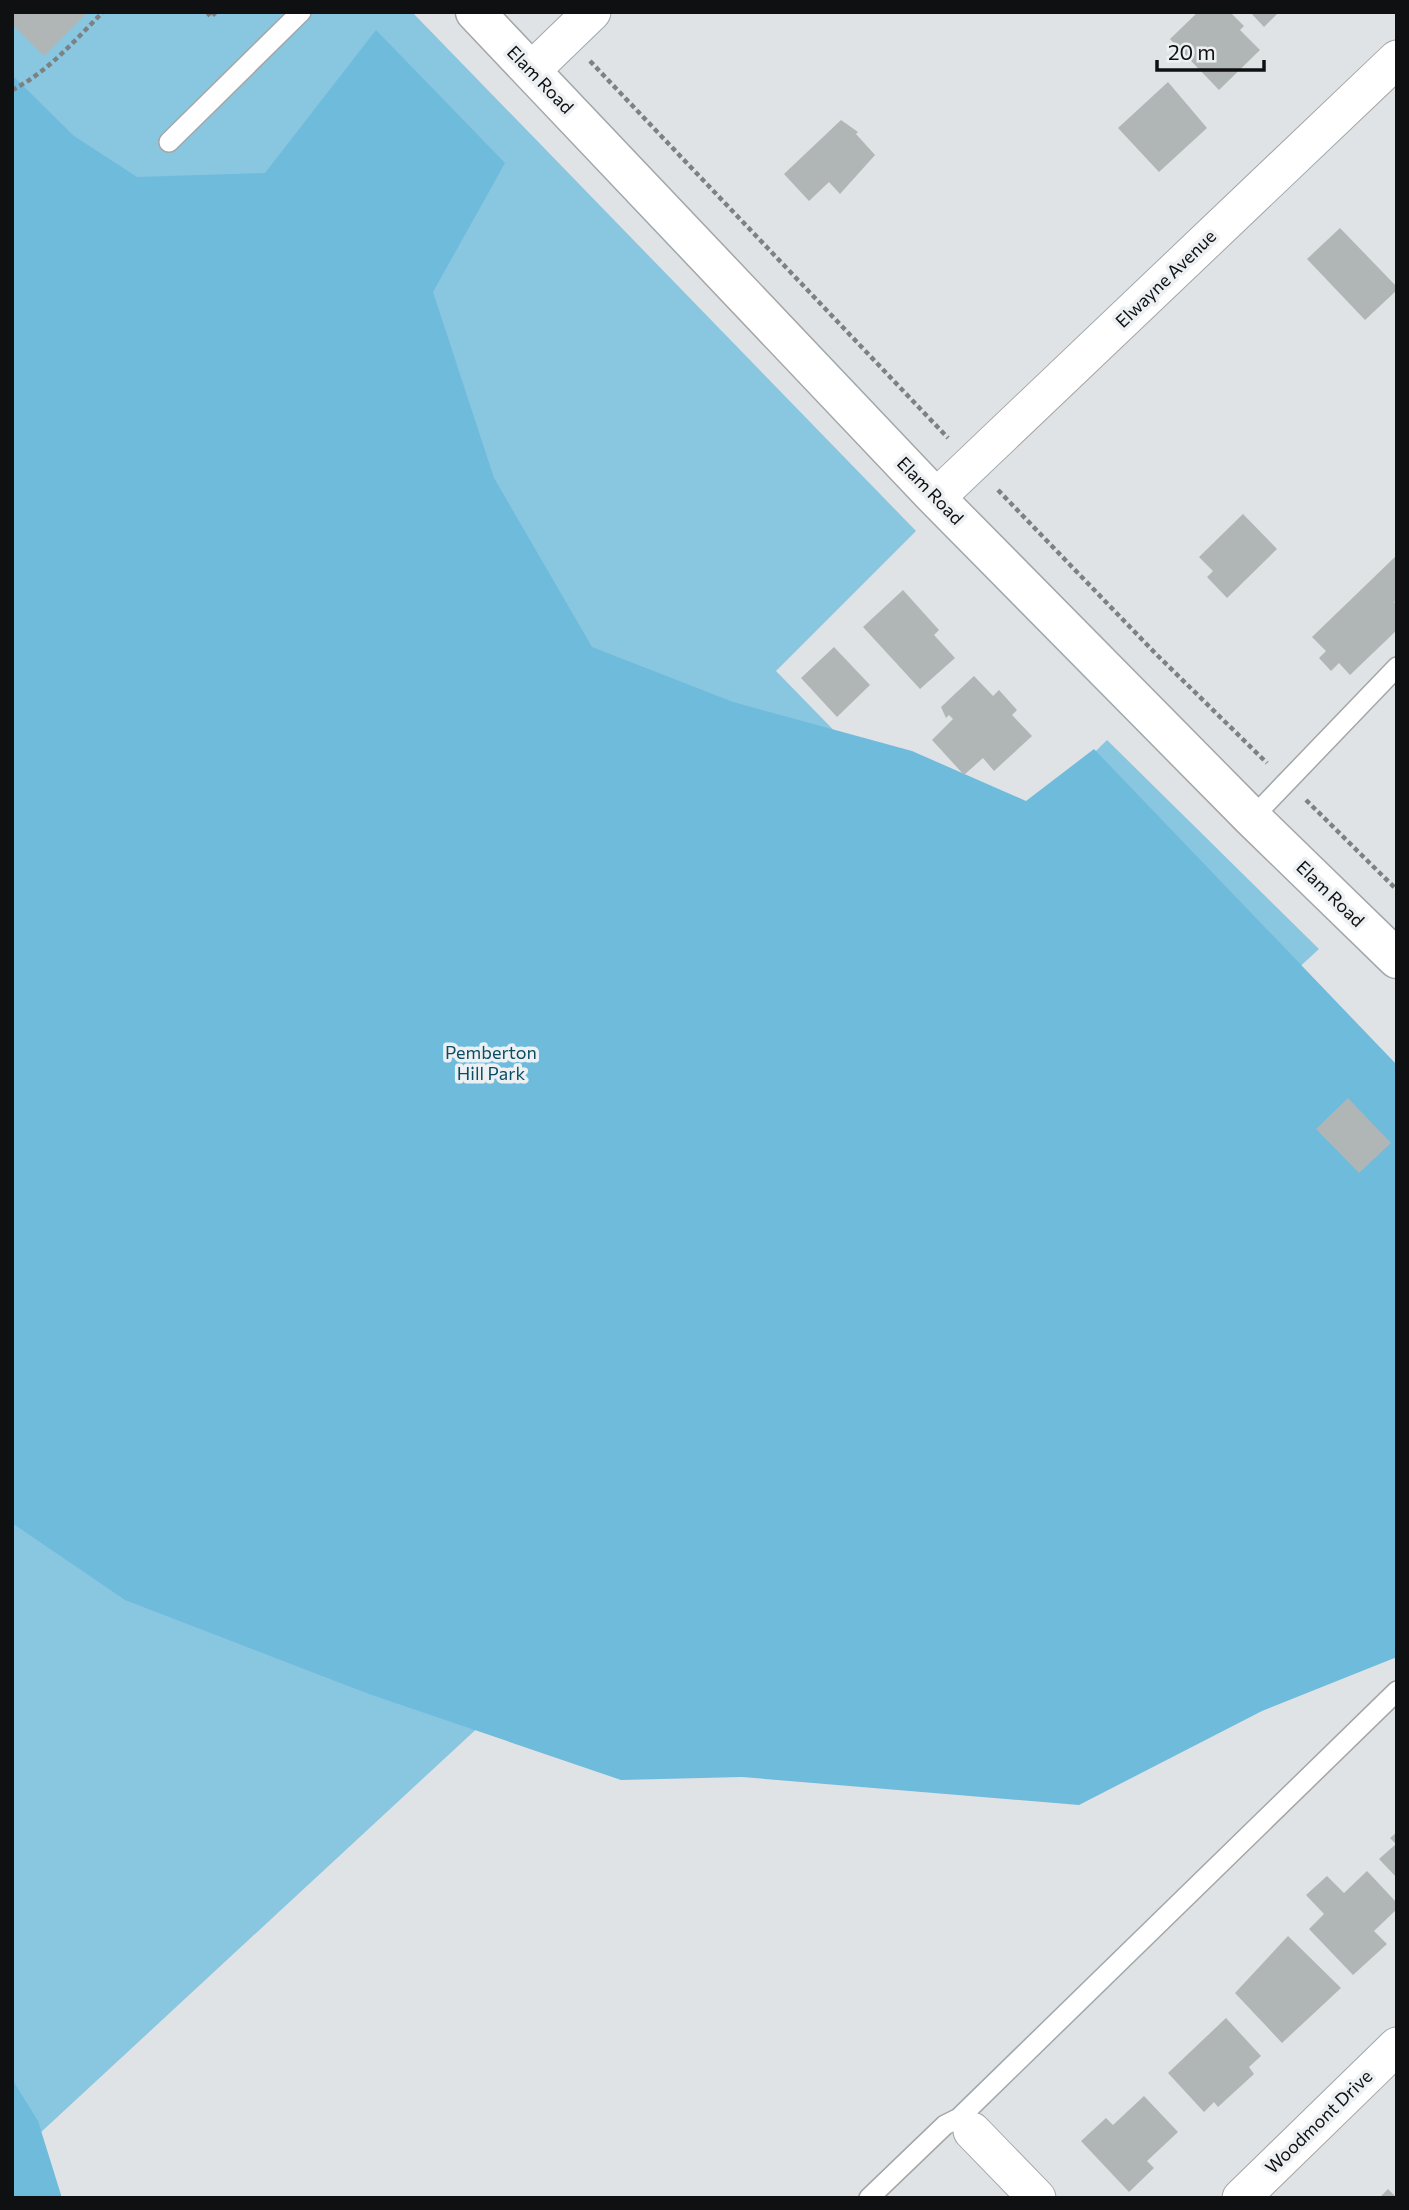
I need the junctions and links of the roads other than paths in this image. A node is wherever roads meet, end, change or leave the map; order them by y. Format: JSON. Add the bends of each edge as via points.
{"nodes":[{"id":1,"x":301,"y":12,"type":"edge"},
{"id":2,"x":475,"y":12,"type":"edge"},
{"id":3,"x":592,"y":12,"type":"edge"},
{"id":4,"x":1397,"y":59,"type":"edge"},
{"id":5,"x":531,"y":71,"type":"junction"},
{"id":6,"x":169,"y":142,"type":"dead end"},
{"id":7,"x":936,"y":498,"type":"junction"},
{"id":8,"x":1397,"y":667,"type":"edge"},
{"id":9,"x":1252,"y":818,"type":"junction"},
{"id":10,"x":1397,"y":959,"type":"edge"},
{"id":11,"x":1397,"y":1691,"type":"edge"},
{"id":12,"x":1397,"y":2046,"type":"edge"},
{"id":13,"x":965,"y":2125,"type":"junction"},
{"id":14,"x":869,"y":2198,"type":"edge"},
{"id":15,"x":1037,"y":2198,"type":"edge"},
{"id":16,"x":1241,"y":2198,"type":"edge"}],
"edges":[{"from":1,"to":6,"type":"lane"},
{"from":2,"to":5,"type":"street","name":"Elam Road"},
{"from":3,"to":5,"type":"street"},
{"from":4,"to":7,"type":"street","name":"Elwayne Avenue"},
{"from":5,"to":7,"type":"street","name":"Elam Road"},
{"from":7,"to":9,"type":"street","name":"Elam Road"},
{"from":8,"to":9,"type":"lane"},
{"from":9,"to":10,"type":"street","name":"Elam Road"},
{"from":11,"to":13,"type":"lane"},
{"from":12,"to":16,"type":"street","name":"Woodmont Drive"},
{"from":13,"to":14,"type":"lane","via":[[945,2125]]},
{"from":13,"to":15,"type":"street"}]}
